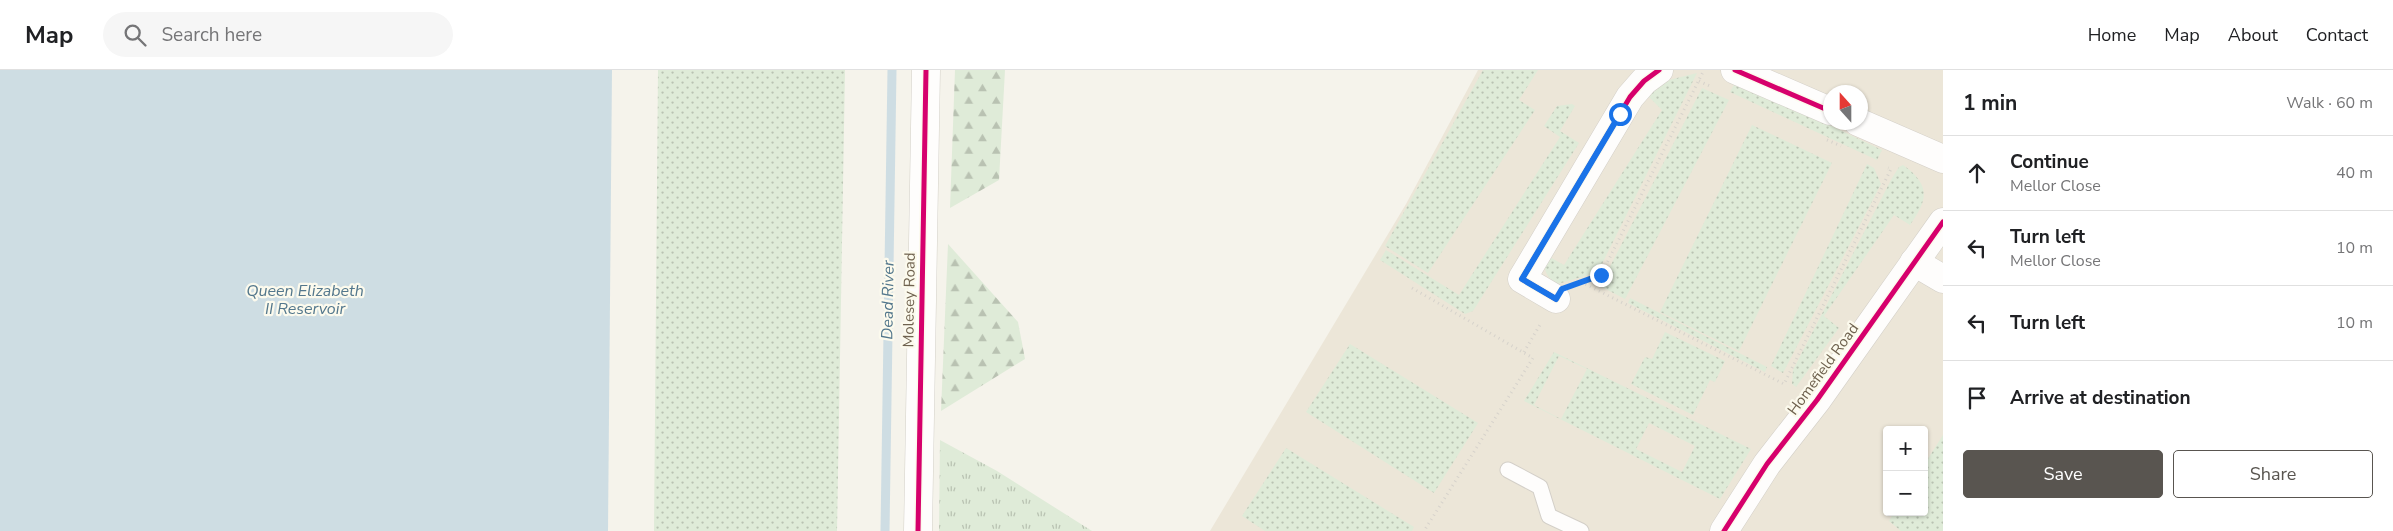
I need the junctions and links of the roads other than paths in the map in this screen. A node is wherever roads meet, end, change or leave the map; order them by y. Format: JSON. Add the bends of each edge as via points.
{"nodes":[{"id":1,"x":926,"y":70,"type":"edge"},
{"id":2,"x":1659,"y":70,"type":"edge"},
{"id":3,"x":1726,"y":79,"type":"edge"},
{"id":4,"x":1823,"y":109,"type":"edge"},
{"id":5,"x":1868,"y":126,"type":"edge"},
{"id":6,"x":1943,"y":159,"type":"edge"},
{"id":7,"x":1943,"y":222,"type":"edge"},
{"id":8,"x":1914,"y":262,"type":"junction"},
{"id":9,"x":1943,"y":279,"type":"edge"},
{"id":10,"x":1556,"y":299,"type":"road end"},
{"id":11,"x":1508,"y":470,"type":"dead end"},
{"id":12,"x":918,"y":531,"type":"edge"},
{"id":13,"x":1580,"y":531,"type":"edge"},
{"id":14,"x":1724,"y":531,"type":"edge"}],
"edges":[{"from":1,"to":12,"type":"street","name":"Molesey Road"},
{"from":2,"to":10,"type":"street","via":[[1630,97],[1522,279]]},
{"from":3,"to":4,"type":"street"},
{"from":5,"to":6,"type":"street"},
{"from":7,"to":8,"type":"street","name":"Homefield Road"},
{"from":8,"to":9,"type":"street"},
{"from":8,"to":14,"type":"street","name":"Homefield Road","via":[[1817,400],[1767,464]]},
{"from":11,"to":13,"type":"lane","via":[[1540,487],[1549,516]]}]}
